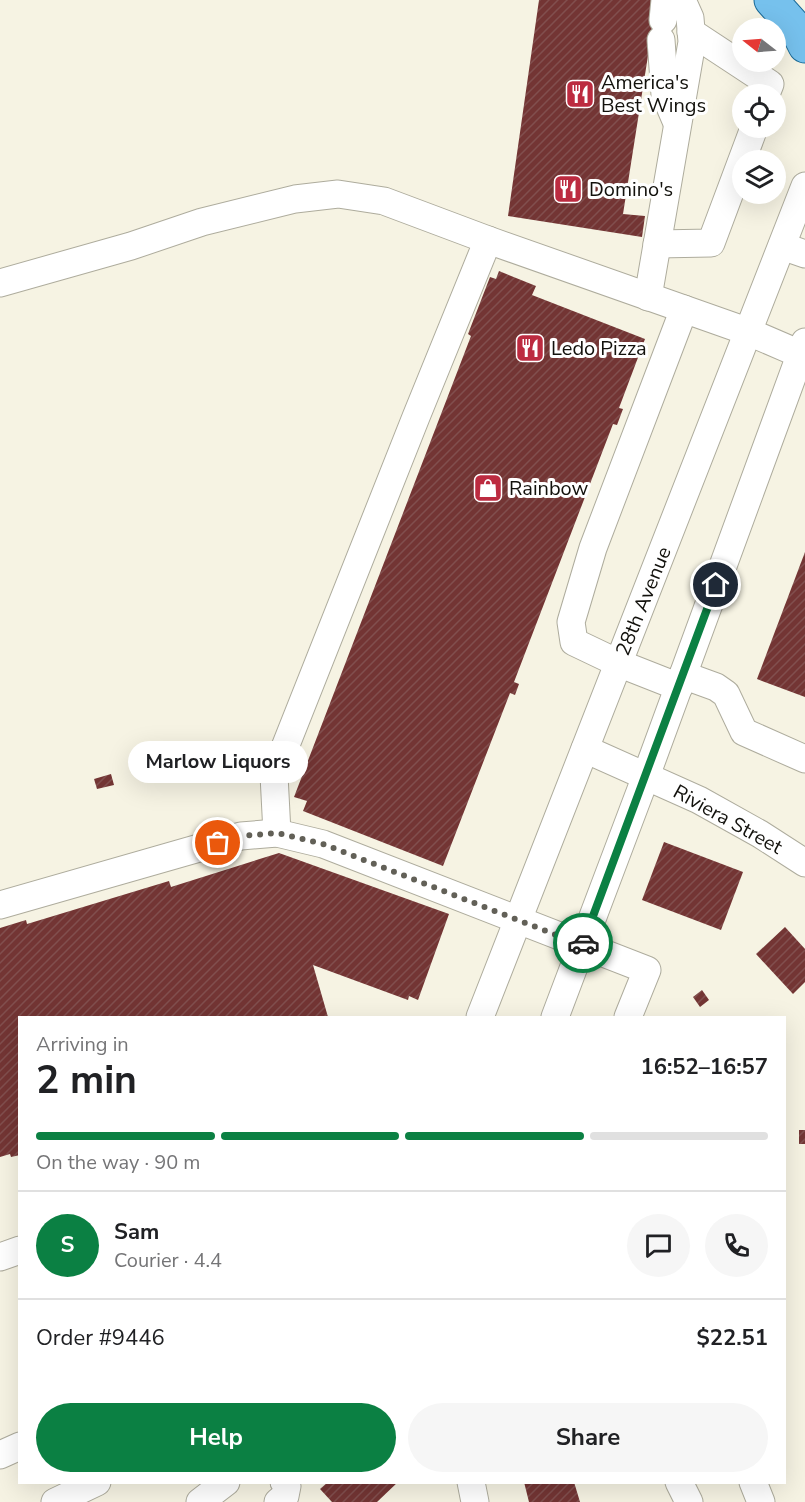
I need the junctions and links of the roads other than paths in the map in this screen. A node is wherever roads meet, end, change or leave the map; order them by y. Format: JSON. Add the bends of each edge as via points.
{"nodes":[{"id":1,"x":682,"y":0,"type":"edge"},
{"id":2,"x":771,"y":0,"type":"edge"},
{"id":3,"x":663,"y":20,"type":"edge"},
{"id":4,"x":691,"y":32,"type":"junction"},
{"id":5,"x":805,"y":46,"type":"edge"},
{"id":6,"x":770,"y":84,"type":"edge"},
{"id":7,"x":678,"y":124,"type":"junction"},
{"id":8,"x":750,"y":138,"type":"edge"},
{"id":9,"x":805,"y":186,"type":"edge"},
{"id":10,"x":488,"y":240,"type":"junction"},
{"id":11,"x":657,"y":244,"type":"junction"},
{"id":12,"x":793,"y":250,"type":"edge"},
{"id":13,"x":0,"y":283,"type":"edge"},
{"id":14,"x":648,"y":297,"type":"junction"},
{"id":15,"x":684,"y":309,"type":"junction"},
{"id":16,"x":748,"y":332,"type":"junction"},
{"id":17,"x":803,"y":348,"type":"edge"},
{"id":18,"x":618,"y":663,"type":"junction"},
{"id":19,"x":681,"y":681,"type":"junction"},
{"id":20,"x":585,"y":749,"type":"junction"},
{"id":21,"x":805,"y":759,"type":"edge"},
{"id":22,"x":646,"y":776,"type":"junction"},
{"id":23,"x":277,"y":833,"type":"junction"},
{"id":24,"x":805,"y":862,"type":"edge"},
{"id":25,"x":0,"y":905,"type":"edge"},
{"id":26,"x":518,"y":920,"type":"junction"},
{"id":27,"x":582,"y":945,"type":"junction"},
{"id":28,"x":480,"y":1016,"type":"edge"},
{"id":29,"x":555,"y":1016,"type":"edge"},
{"id":30,"x":628,"y":1016,"type":"edge"},
{"id":31,"x":18,"y":1251,"type":"edge"},
{"id":32,"x":0,"y":1257,"type":"edge"},
{"id":33,"x":18,"y":1447,"type":"edge"},
{"id":34,"x":0,"y":1455,"type":"edge"},
{"id":35,"x":93,"y":1484,"type":"edge"},
{"id":36,"x":223,"y":1484,"type":"edge"},
{"id":37,"x":286,"y":1484,"type":"edge"},
{"id":38,"x":471,"y":1484,"type":"edge"},
{"id":39,"x":679,"y":1484,"type":"edge"},
{"id":40,"x":754,"y":1484,"type":"edge"},
{"id":41,"x":55,"y":1502,"type":"edge"},
{"id":42,"x":200,"y":1502,"type":"edge"},
{"id":43,"x":278,"y":1502,"type":"edge"},
{"id":44,"x":475,"y":1502,"type":"edge"},
{"id":45,"x":689,"y":1502,"type":"edge"},
{"id":46,"x":761,"y":1502,"type":"edge"}],
"edges":[{"from":1,"to":4,"type":"street"},
{"from":2,"to":5,"type":"main road","via":[[796,28]]},
{"from":3,"to":7,"type":"street","via":[[665,94]]},
{"from":4,"to":6,"type":"street"},
{"from":4,"to":7,"type":"street"},
{"from":7,"to":11,"type":"street"},
{"from":8,"to":11,"type":"street","via":[[711,243]]},
{"from":9,"to":12,"type":"street","name":"28th Avenue"},
{"from":10,"to":13,"type":"street","via":[[384,201],[338,194],[296,199],[202,222]]},
{"from":10,"to":14,"type":"street"},
{"from":10,"to":23,"type":"street","via":[[274,775]]},
{"from":11,"to":14,"type":"street"},
{"from":12,"to":16,"type":"street","name":"28th Avenue"},
{"from":14,"to":15,"type":"street"},
{"from":15,"to":16,"type":"street"},
{"from":15,"to":18,"type":"street","via":[[593,548],[571,622],[574,642]]},
{"from":16,"to":17,"type":"street"},
{"from":16,"to":18,"type":"street","name":"28th Avenue"},
{"from":17,"to":19,"type":"street"},
{"from":18,"to":19,"type":"street"},
{"from":18,"to":20,"type":"street","name":"28th Avenue"},
{"from":19,"to":21,"type":"street","via":[[716,687],[726,694],[744,732]]},
{"from":19,"to":22,"type":"street"},
{"from":20,"to":22,"type":"street","name":"Riviera Street"},
{"from":20,"to":26,"type":"street","name":"28th Avenue"},
{"from":22,"to":24,"type":"street","name":"Riviera Street","via":[[699,800]]},
{"from":22,"to":27,"type":"street"},
{"from":23,"to":25,"type":"street","via":[[241,836]]},
{"from":23,"to":26,"type":"street","via":[[323,844]]},
{"from":26,"to":27,"type":"street"},
{"from":26,"to":28,"type":"street","name":"28th Avenue"},
{"from":27,"to":29,"type":"street"},
{"from":27,"to":30,"type":"street","via":[[646,970]]},
{"from":31,"to":32,"type":"street"},
{"from":33,"to":34,"type":"street"},
{"from":35,"to":41,"type":"street"},
{"from":36,"to":42,"type":"street"},
{"from":37,"to":43,"type":"street","via":[[285,1496]]},
{"from":38,"to":44,"type":"street"},
{"from":39,"to":45,"type":"street"},
{"from":40,"to":46,"type":"street"}]}
